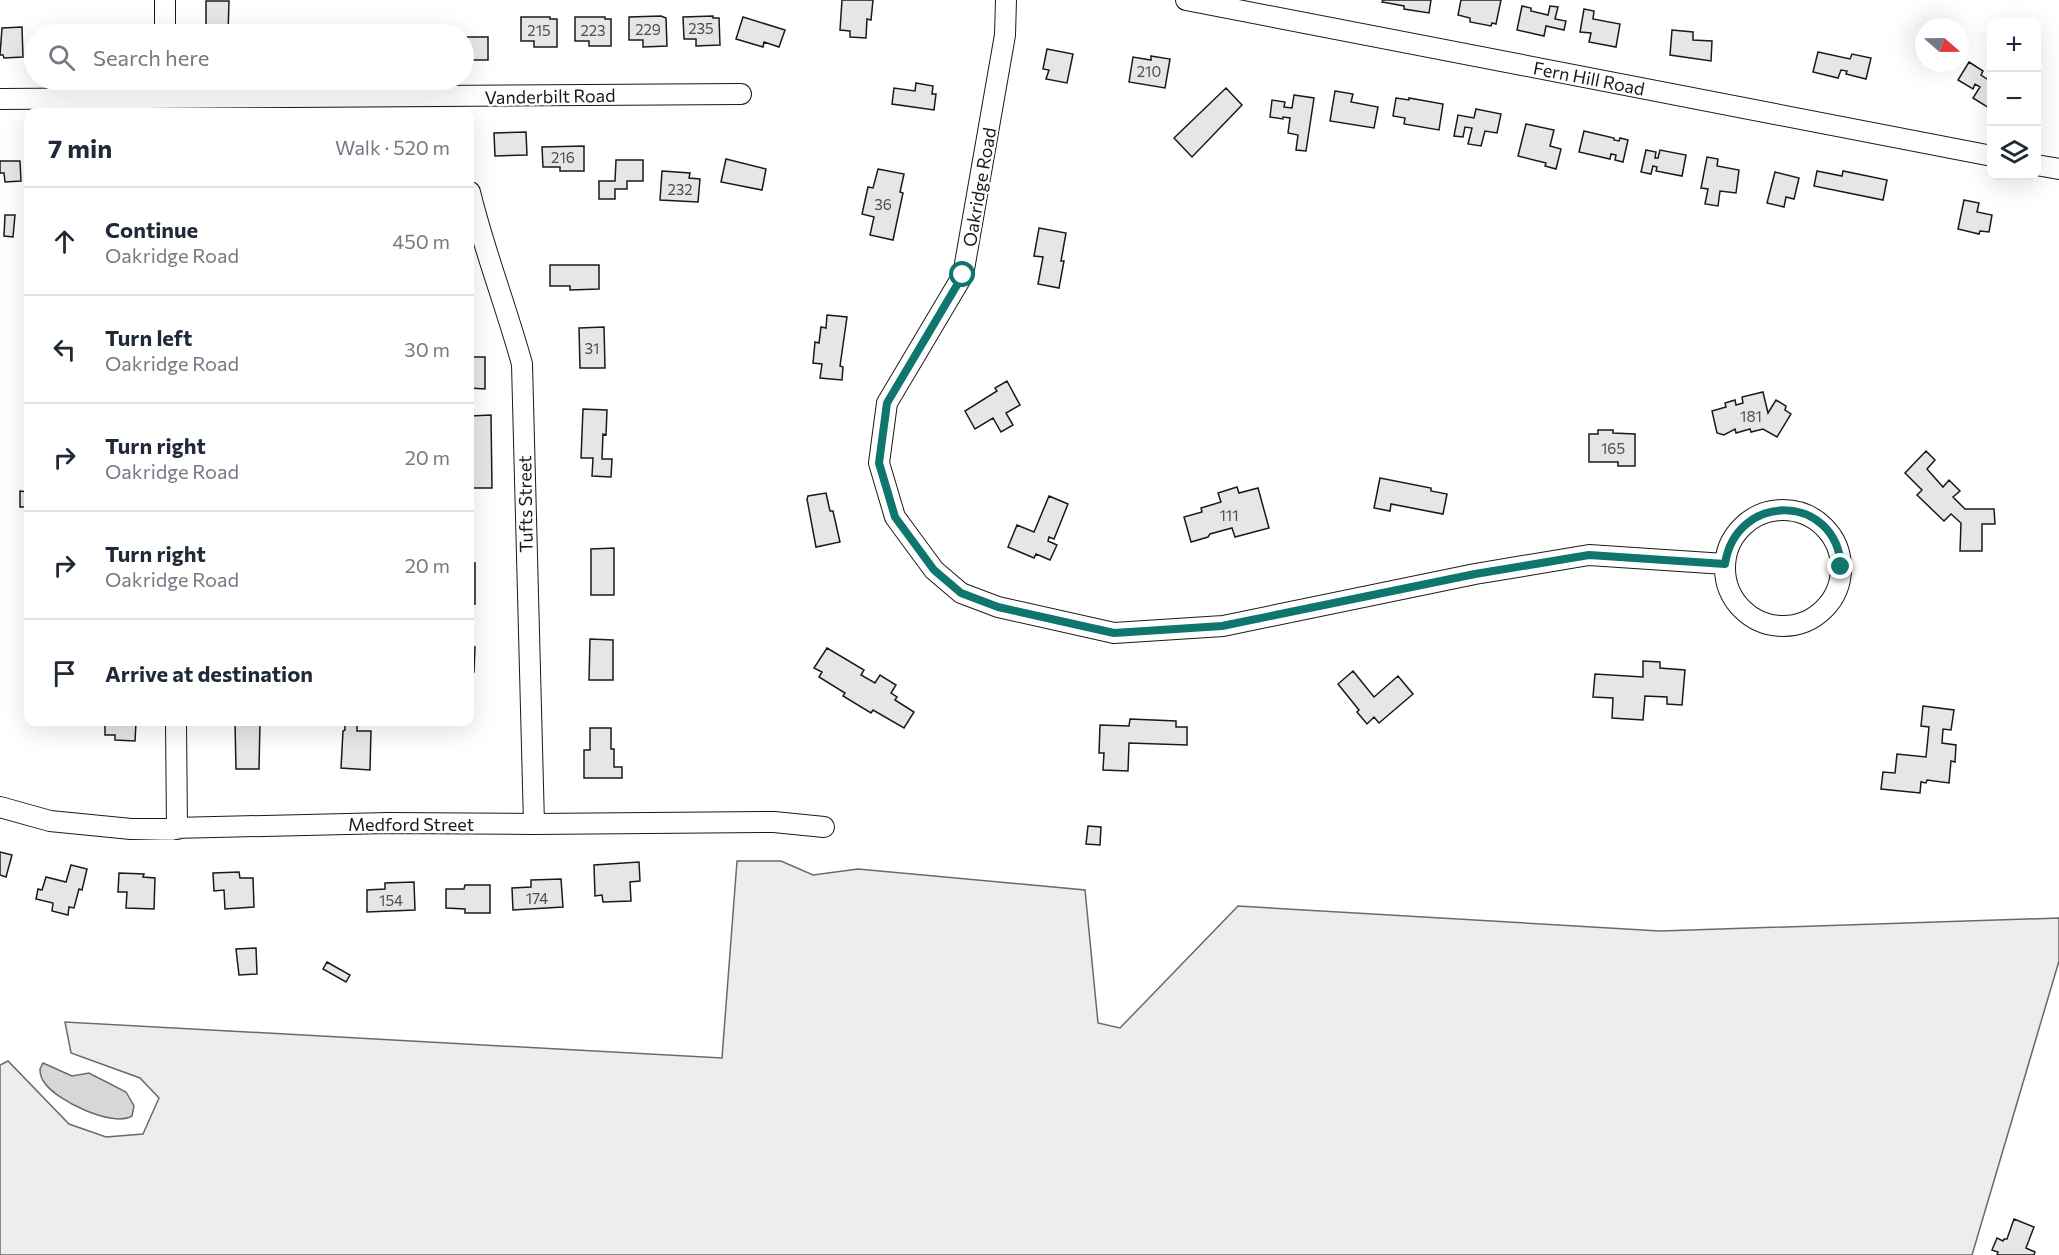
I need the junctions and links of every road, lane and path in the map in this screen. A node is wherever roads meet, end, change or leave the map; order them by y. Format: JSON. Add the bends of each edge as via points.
{"nodes":[{"id":1,"x":165,"y":0,"type":"edge"},
{"id":2,"x":1006,"y":0,"type":"edge"},
{"id":3,"x":1186,"y":0,"type":"edge"},
{"id":4,"x":165,"y":24,"type":"edge"},
{"id":5,"x":741,"y":94,"type":"dead end"},
{"id":6,"x":166,"y":97,"type":"edge"},
{"id":7,"x":0,"y":99,"type":"edge"},
{"id":8,"x":448,"y":105,"type":"edge"},
{"id":9,"x":1987,"y":155,"type":"edge"},
{"id":10,"x":2041,"y":166,"type":"edge"},
{"id":11,"x":2059,"y":169,"type":"edge"},
{"id":12,"x":474,"y":210,"type":"edge"},
{"id":13,"x":1725,"y":564,"type":"junction"},
{"id":14,"x":176,"y":726,"type":"edge"},
{"id":15,"x":0,"y":807,"type":"edge"},
{"id":16,"x":534,"y":824,"type":"junction"},
{"id":17,"x":824,"y":827,"type":"dead end"},
{"id":18,"x":177,"y":829,"type":"junction"}],
"edges":[{"from":1,"to":4,"type":"street"},
{"from":2,"to":13,"type":"street","name":"Oakridge Road","via":[[1005,35],[963,275],[887,403],[879,463],[895,517],[934,570],[961,593],[998,607],[1114,633],[1222,626],[1589,555]]},
{"from":3,"to":9,"type":"street","name":"Fern Hill Road"},
{"from":5,"to":8,"type":"street","name":"Vanderbilt Road"},
{"from":6,"to":7,"type":"street","name":"Vanderbilt Road"},
{"from":6,"to":8,"type":"street","name":"Vanderbilt Road"},
{"from":10,"to":11,"type":"street"},
{"from":12,"to":16,"type":"street","name":"Tufts Street","via":[[522,364]]},
{"from":13,"to":13,"type":"street","via":[[1728,585],[1737,603],[1757,620],[1776,626],[1796,625],[1820,613],[1835,594],[1842,572],[1839,549],[1829,532],[1808,515],[1789,510],[1763,514],[1746,524],[1730,545]]},
{"from":14,"to":18,"type":"street"},
{"from":15,"to":18,"type":"street","name":"Medford Street","via":[[50,821]]},
{"from":16,"to":17,"type":"street","name":"Medford Street","via":[[774,822]]},
{"from":16,"to":18,"type":"street","name":"Medford Street","via":[[388,823]]}]}
